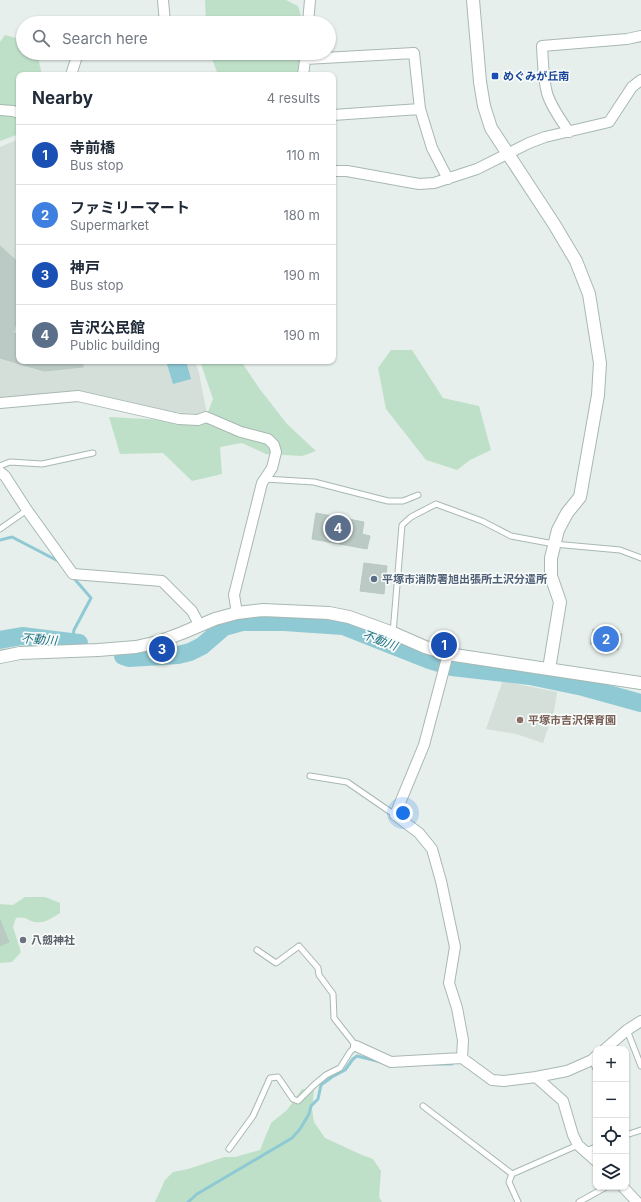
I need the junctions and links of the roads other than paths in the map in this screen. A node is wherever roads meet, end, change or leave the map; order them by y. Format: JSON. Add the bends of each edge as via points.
{"nodes":[{"id":1,"x":163,"y":0,"type":"edge"},
{"id":2,"x":310,"y":0,"type":"edge"},
{"id":3,"x":473,"y":0,"type":"edge"},
{"id":4,"x":165,"y":16,"type":"edge"},
{"id":5,"x":309,"y":16,"type":"edge"},
{"id":6,"x":641,"y":36,"type":"edge"},
{"id":7,"x":336,"y":55,"type":"edge"},
{"id":8,"x":76,"y":60,"type":"edge"},
{"id":9,"x":305,"y":60,"type":"edge"},
{"id":10,"x":72,"y":72,"type":"edge"},
{"id":11,"x":303,"y":72,"type":"edge"},
{"id":12,"x":641,"y":80,"type":"edge"},
{"id":13,"x":420,"y":109,"type":"junction"},
{"id":14,"x":0,"y":110,"type":"edge"},
{"id":15,"x":16,"y":112,"type":"edge"},
{"id":16,"x":336,"y":115,"type":"edge"},
{"id":17,"x":569,"y":132,"type":"junction"},
{"id":18,"x":508,"y":154,"type":"junction"},
{"id":19,"x":336,"y":171,"type":"edge"},
{"id":20,"x":448,"y":178,"type":"junction"},
{"id":21,"x":0,"y":403,"type":"edge"},
{"id":22,"x":93,"y":453,"type":"dead end"},
{"id":23,"x":0,"y":466,"type":"edge"},
{"id":24,"x":0,"y":472,"type":"edge"},
{"id":25,"x":264,"y":479,"type":"junction"},
{"id":26,"x":418,"y":495,"type":"dead end"},
{"id":27,"x":28,"y":510,"type":"junction"},
{"id":28,"x":0,"y":529,"type":"edge"},
{"id":29,"x":554,"y":544,"type":"junction"},
{"id":30,"x":641,"y":558,"type":"edge"},
{"id":31,"x":237,"y":613,"type":"junction"},
{"id":32,"x":200,"y":626,"type":"junction"},
{"id":33,"x":393,"y":633,"type":"junction"},
{"id":34,"x":448,"y":654,"type":"junction"},
{"id":35,"x":0,"y":658,"type":"edge"},
{"id":36,"x":549,"y":669,"type":"junction"},
{"id":37,"x":641,"y":682,"type":"edge"},
{"id":38,"x":310,"y":776,"type":"dead end"},
{"id":39,"x":395,"y":815,"type":"junction"},
{"id":40,"x":257,"y":950,"type":"dead end"},
{"id":41,"x":641,"y":1021,"type":"edge"},
{"id":42,"x":627,"y":1030,"type":"junction"},
{"id":43,"x":356,"y":1046,"type":"junction"},
{"id":44,"x":608,"y":1046,"type":"edge"},
{"id":45,"x":462,"y":1058,"type":"junction"},
{"id":46,"x":593,"y":1063,"type":"edge"},
{"id":47,"x":641,"y":1066,"type":"edge"},
{"id":48,"x":536,"y":1077,"type":"junction"},
{"id":49,"x":423,"y":1106,"type":"dead end"},
{"id":50,"x":641,"y":1130,"type":"edge"},
{"id":51,"x":629,"y":1133,"type":"edge"},
{"id":52,"x":593,"y":1147,"type":"edge"},
{"id":53,"x":581,"y":1148,"type":"junction"},
{"id":54,"x":229,"y":1149,"type":"dead end"},
{"id":55,"x":593,"y":1158,"type":"edge"},
{"id":56,"x":512,"y":1174,"type":"junction"},
{"id":57,"x":601,"y":1190,"type":"edge"},
{"id":58,"x":626,"y":1190,"type":"edge"},
{"id":59,"x":518,"y":1202,"type":"edge"},
{"id":60,"x":579,"y":1202,"type":"edge"},
{"id":61,"x":637,"y":1202,"type":"edge"}],
"edges":[{"from":1,"to":4,"type":"street"},
{"from":2,"to":5,"type":"street"},
{"from":3,"to":18,"type":"street","via":[[484,106],[491,128]]},
{"from":6,"to":17,"type":"street","via":[[542,46],[544,79],[548,95]]},
{"from":7,"to":13,"type":"street","via":[[414,53]]},
{"from":8,"to":10,"type":"street"},
{"from":9,"to":11,"type":"street"},
{"from":12,"to":17,"type":"street","via":[[632,87],[610,122]]},
{"from":13,"to":16,"type":"street"},
{"from":13,"to":20,"type":"street","via":[[432,148]]},
{"from":14,"to":15,"type":"street"},
{"from":17,"to":18,"type":"street","via":[[545,137]]},
{"from":18,"to":20,"type":"street","via":[[477,169]]},
{"from":18,"to":29,"type":"street","via":[[576,261],[589,294],[600,363],[598,396],[580,497],[567,513]]},
{"from":19,"to":20,"type":"street","via":[[419,184],[434,183]]},
{"from":21,"to":25,"type":"street","via":[[78,396],[179,419],[198,420],[206,416],[241,432],[268,439],[274,445],[276,452],[272,468]]},
{"from":22,"to":23,"type":"lane","via":[[42,464],[10,462]]},
{"from":24,"to":27,"type":"street"},
{"from":25,"to":26,"type":"lane","via":[[314,482],[388,501],[402,501]]},
{"from":25,"to":31,"type":"street","via":[[234,595]]},
{"from":27,"to":28,"type":"lane"},
{"from":27,"to":32,"type":"street","via":[[73,574],[162,581],[192,612]]},
{"from":29,"to":30,"type":"lane","via":[[620,550]]},
{"from":29,"to":33,"type":"lane","via":[[511,536],[482,521],[436,504],[411,517],[402,525]]},
{"from":29,"to":36,"type":"street","via":[[551,576],[560,602]]},
{"from":31,"to":32,"type":"street"},
{"from":31,"to":33,"type":"street","via":[[263,610],[329,613],[349,617]]},
{"from":32,"to":35,"type":"street","via":[[158,642],[136,647],[20,653]]},
{"from":33,"to":34,"type":"street"},
{"from":34,"to":36,"type":"street"},
{"from":34,"to":39,"type":"street","via":[[424,745]]},
{"from":36,"to":37,"type":"street"},
{"from":38,"to":39,"type":"lane","via":[[347,782]]},
{"from":39,"to":45,"type":"street","via":[[419,833],[432,849],[441,881],[455,947],[449,983],[463,1040]]},
{"from":40,"to":43,"type":"lane","via":[[276,963],[299,946],[318,968],[319,975],[333,994],[334,1018]]},
{"from":41,"to":42,"type":"street"},
{"from":42,"to":44,"type":"street"},
{"from":42,"to":47,"type":"lane"},
{"from":43,"to":45,"type":"street","via":[[391,1062]]},
{"from":43,"to":54,"type":"lane","via":[[340,1068],[326,1075],[298,1101],[293,1099],[278,1077],[270,1078],[252,1116]]},
{"from":45,"to":48,"type":"street","via":[[492,1080]]},
{"from":46,"to":48,"type":"street"},
{"from":48,"to":53,"type":"street","via":[[562,1101],[573,1135]]},
{"from":49,"to":56,"type":"lane"},
{"from":50,"to":51,"type":"lane"},
{"from":52,"to":53,"type":"lane"},
{"from":53,"to":55,"type":"street"},
{"from":53,"to":56,"type":"lane"},
{"from":56,"to":59,"type":"lane","via":[[509,1182]]},
{"from":57,"to":60,"type":"lane"},
{"from":58,"to":61,"type":"street"}]}
